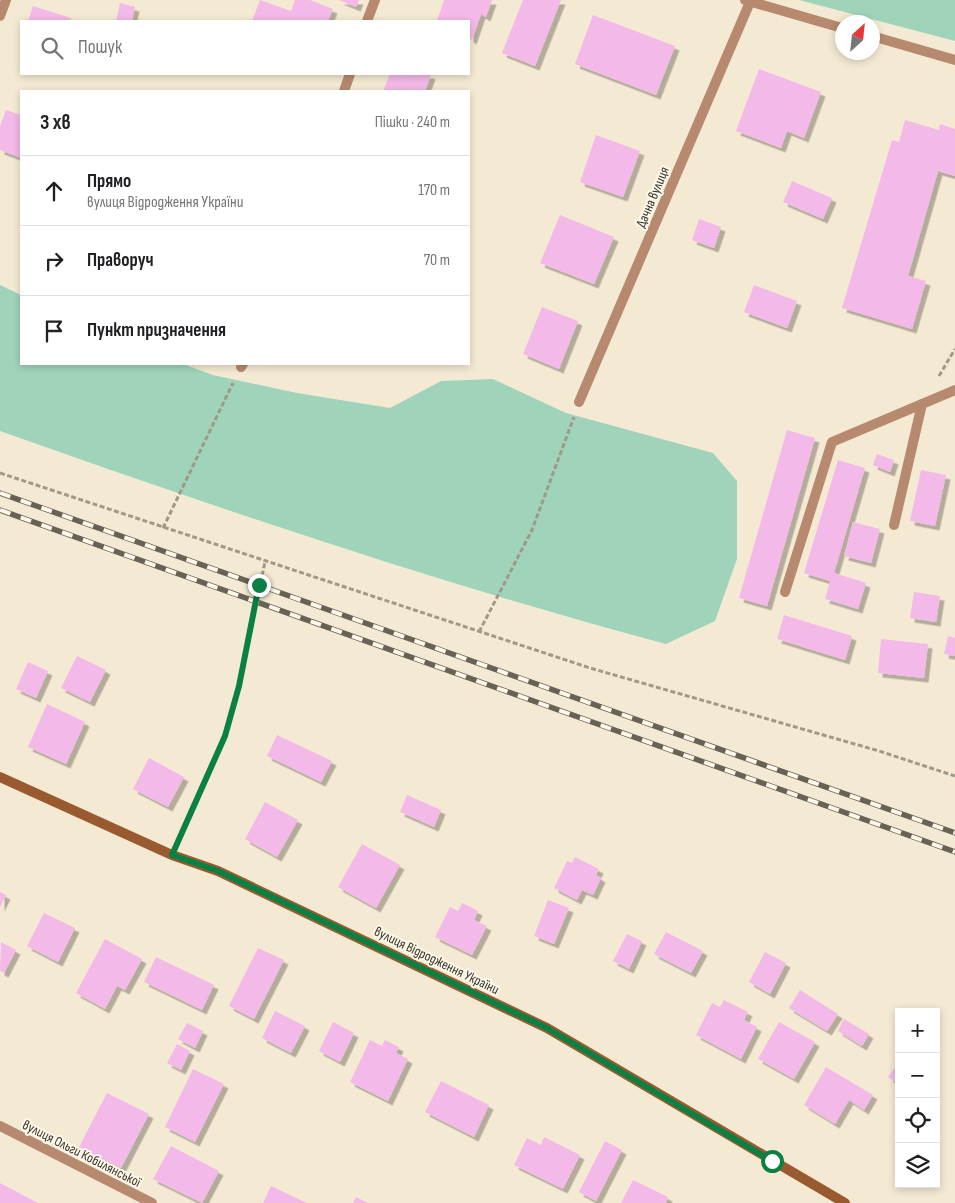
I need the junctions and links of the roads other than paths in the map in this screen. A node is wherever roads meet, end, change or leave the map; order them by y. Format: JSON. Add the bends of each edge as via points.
{"nodes":[{"id":1,"x":6,"y":0,"type":"edge"},
{"id":2,"x":375,"y":0,"type":"edge"},
{"id":3,"x":748,"y":1,"type":"edge"},
{"id":4,"x":0,"y":16,"type":"edge"},
{"id":5,"x":368,"y":20,"type":"edge"},
{"id":6,"x":835,"y":26,"type":"edge"},
{"id":7,"x":880,"y":38,"type":"edge"},
{"id":8,"x":955,"y":60,"type":"edge"},
{"id":9,"x":350,"y":75,"type":"edge"},
{"id":10,"x":344,"y":90,"type":"edge"},
{"id":11,"x":955,"y":390,"type":"edge"},
{"id":12,"x":579,"y":402,"type":"road end"},
{"id":13,"x":922,"y":404,"type":"junction"},
{"id":14,"x":894,"y":525,"type":"dead end"},
{"id":15,"x":785,"y":592,"type":"dead end"},
{"id":16,"x":0,"y":777,"type":"edge"},
{"id":17,"x":0,"y":1126,"type":"edge"},
{"id":18,"x":152,"y":1203,"type":"edge"},
{"id":19,"x":845,"y":1203,"type":"edge"}],
"edges":[{"from":1,"to":4,"type":"street"},
{"from":2,"to":5,"type":"street"},
{"from":3,"to":6,"type":"street"},
{"from":3,"to":12,"type":"street","name":"Дачна вулиця"},
{"from":7,"to":8,"type":"street"},
{"from":9,"to":10,"type":"street"},
{"from":11,"to":13,"type":"street"},
{"from":13,"to":14,"type":"street"},
{"from":13,"to":15,"type":"street","via":[[832,442]]},
{"from":16,"to":19,"type":"street","name":"вулиця Відродження України","via":[[172,855],[218,871],[547,1028]]},
{"from":17,"to":18,"type":"street","name":"вулиця Ольги Кобилянської"}]}
